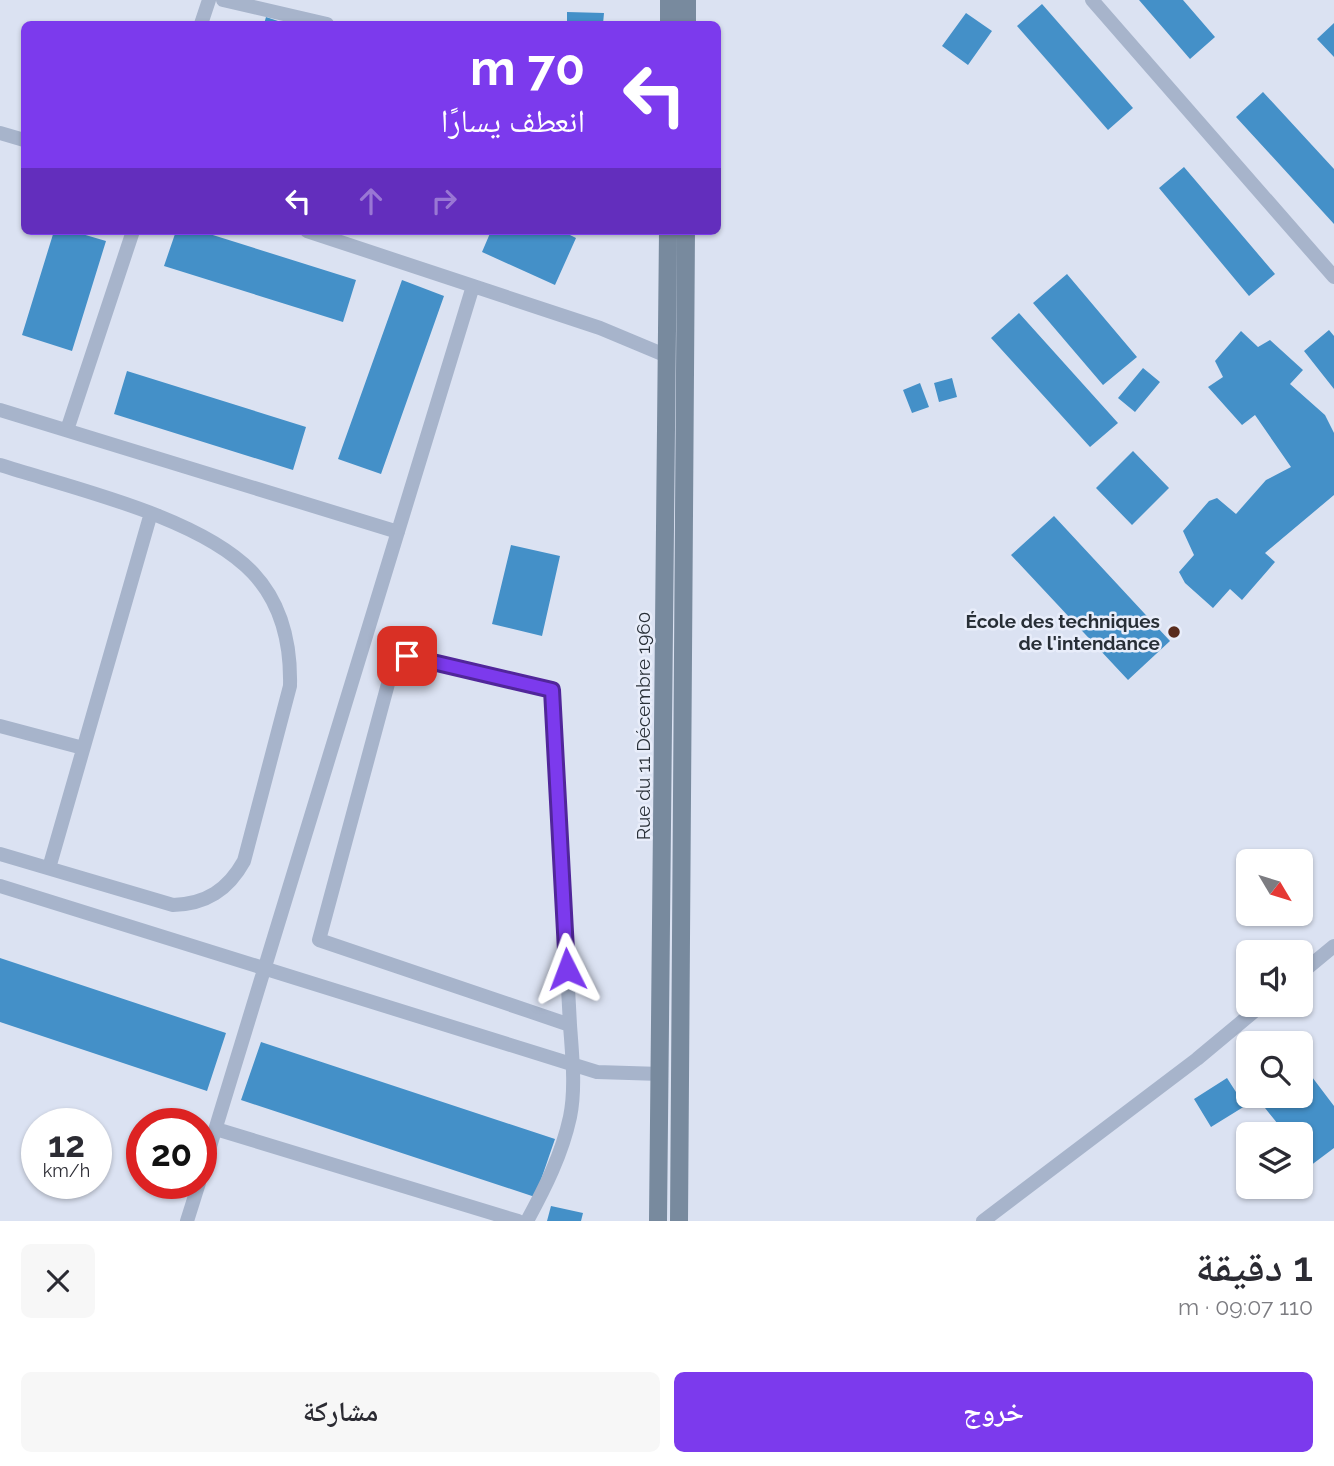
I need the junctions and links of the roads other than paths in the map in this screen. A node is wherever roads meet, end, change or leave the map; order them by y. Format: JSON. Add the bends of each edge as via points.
{"nodes":[{"id":1,"x":209,"y":0,"type":"edge"},
{"id":2,"x":223,"y":0,"type":"edge"},
{"id":3,"x":669,"y":0,"type":"edge"},
{"id":4,"x":687,"y":0,"type":"edge"},
{"id":5,"x":1092,"y":0,"type":"edge"},
{"id":6,"x":202,"y":21,"type":"edge"},
{"id":7,"x":314,"y":21,"type":"edge"},
{"id":8,"x":669,"y":21,"type":"edge"},
{"id":9,"x":687,"y":21,"type":"edge"},
{"id":10,"x":0,"y":133,"type":"edge"},
{"id":11,"x":21,"y":139,"type":"edge"},
{"id":12,"x":132,"y":235,"type":"edge"},
{"id":13,"x":319,"y":235,"type":"edge"},
{"id":14,"x":668,"y":235,"type":"edge"},
{"id":15,"x":686,"y":235,"type":"edge"},
{"id":16,"x":1334,"y":277,"type":"edge"},
{"id":17,"x":473,"y":286,"type":"junction"},
{"id":18,"x":667,"y":356,"type":"junction"},
{"id":19,"x":0,"y":410,"type":"edge"},
{"id":20,"x":67,"y":430,"type":"junction"},
{"id":21,"x":0,"y":465,"type":"edge"},
{"id":22,"x":151,"y":513,"type":"junction"},
{"id":23,"x":398,"y":532,"type":"junction"},
{"id":24,"x":0,"y":726,"type":"edge"},
{"id":25,"x":83,"y":748,"type":"junction"},
{"id":26,"x":0,"y":854,"type":"edge"},
{"id":27,"x":49,"y":868,"type":"junction"},
{"id":28,"x":0,"y":887,"type":"edge"},
{"id":29,"x":1334,"y":946,"type":"edge"},
{"id":30,"x":1313,"y":963,"type":"edge"},
{"id":31,"x":265,"y":969,"type":"junction"},
{"id":32,"x":1247,"y":1017,"type":"edge"},
{"id":33,"x":570,"y":1025,"type":"junction"},
{"id":34,"x":572,"y":1064,"type":"junction"},
{"id":35,"x":661,"y":1074,"type":"junction"},
{"id":36,"x":217,"y":1126,"type":"edge"},
{"id":37,"x":217,"y":1129,"type":"edge"},
{"id":38,"x":194,"y":1199,"type":"edge"},
{"id":39,"x":187,"y":1221,"type":"edge"},
{"id":40,"x":518,"y":1221,"type":"edge"},
{"id":41,"x":527,"y":1221,"type":"edge"},
{"id":42,"x":658,"y":1221,"type":"edge"},
{"id":43,"x":678,"y":1221,"type":"edge"},
{"id":44,"x":983,"y":1221,"type":"edge"}],
"edges":[{"from":1,"to":6,"type":"lane"},
{"from":2,"to":7,"type":"lane"},
{"from":3,"to":8,"type":"main road"},
{"from":4,"to":9,"type":"main road"},
{"from":5,"to":16,"type":"lane"},
{"from":10,"to":11,"type":"lane"},
{"from":12,"to":20,"type":"lane"},
{"from":13,"to":17,"type":"lane"},
{"from":14,"to":18,"type":"main road","name":"Rue du 11 Décembre 1960"},
{"from":15,"to":43,"type":"main road","name":"Rue du 11 Décembre 1960"},
{"from":17,"to":18,"type":"lane","via":[[600,327]]},
{"from":17,"to":23,"type":"lane"},
{"from":18,"to":35,"type":"main road","name":"Rue du 11 Décembre 1960"},
{"from":19,"to":20,"type":"lane"},
{"from":20,"to":23,"type":"lane"},
{"from":21,"to":22,"type":"lane"},
{"from":22,"to":25,"type":"lane"},
{"from":22,"to":27,"type":"lane","via":[[216,543],[254,573],[287,637],[290,686],[244,861],[229,883],[191,905],[173,905]]},
{"from":23,"to":31,"type":"lane"},
{"from":24,"to":25,"type":"lane"},
{"from":25,"to":27,"type":"lane"},
{"from":26,"to":27,"type":"lane"},
{"from":28,"to":31,"type":"lane"},
{"from":29,"to":30,"type":"lane"},
{"from":31,"to":34,"type":"lane"},
{"from":31,"to":36,"type":"lane"},
{"from":32,"to":44,"type":"lane"},
{"from":33,"to":33,"type":"lane","via":[[552,690],[407,656],[392,669],[319,940]]},
{"from":33,"to":34,"type":"lane"},
{"from":34,"to":35,"type":"lane","via":[[597,1072]]},
{"from":34,"to":41,"type":"lane","via":[[570,1116],[549,1182]]},
{"from":35,"to":42,"type":"main road","name":"Rue du 11 Décembre 1960"},
{"from":37,"to":40,"type":"lane"},
{"from":38,"to":39,"type":"lane"}]}
